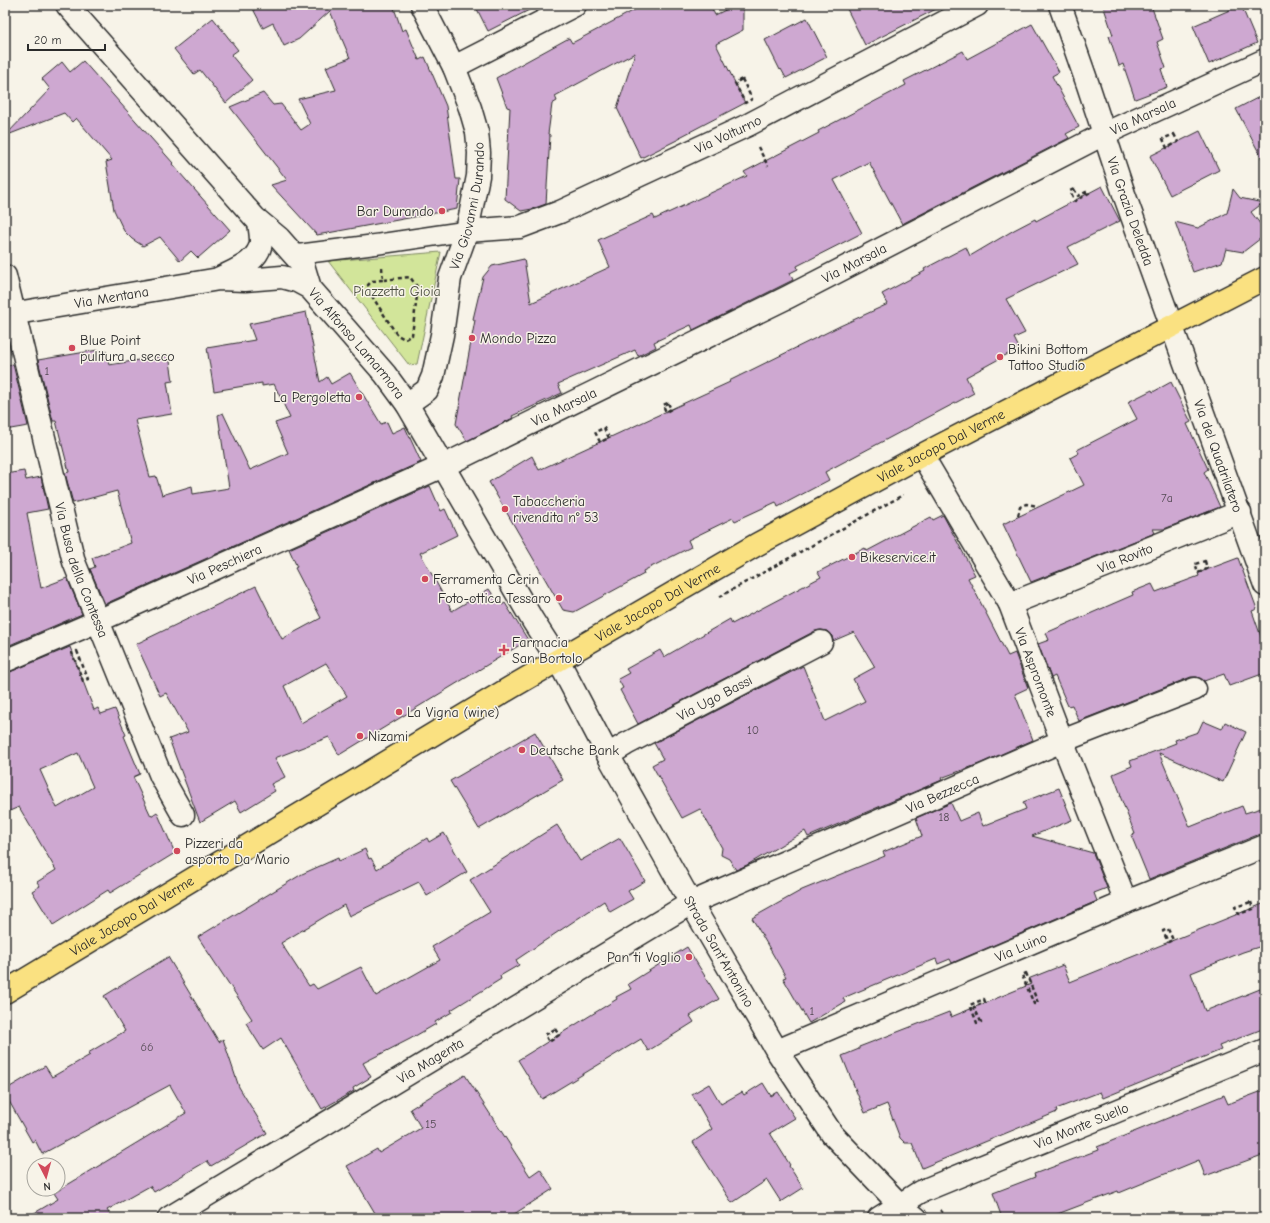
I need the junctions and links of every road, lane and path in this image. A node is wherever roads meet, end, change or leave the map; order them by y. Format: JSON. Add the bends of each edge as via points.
{"nodes":[{"id":1,"x":67,"y":5,"type":"edge"},
{"id":2,"x":422,"y":5,"type":"edge"},
{"id":3,"x":575,"y":5,"type":"edge"},
{"id":4,"x":977,"y":5,"type":"edge"},
{"id":5,"x":1060,"y":5,"type":"edge"},
{"id":6,"x":1265,"y":60,"type":"edge"},
{"id":7,"x":454,"y":67,"type":"junction"},
{"id":8,"x":742,"y":79,"type":"joint"},
{"id":9,"x":1104,"y":134,"type":"junction"},
{"id":10,"x":1174,"y":134,"type":"joint"},
{"id":11,"x":758,"y":147,"type":"dead end"},
{"id":12,"x":768,"y":166,"type":"dead end"},
{"id":13,"x":1074,"y":189,"type":"joint"},
{"id":14,"x":259,"y":223,"type":"junction"},
{"id":15,"x":467,"y":231,"type":"junction"},
{"id":16,"x":379,"y":244,"type":"junction"},
{"id":17,"x":294,"y":255,"type":"junction"},
{"id":18,"x":5,"y":276,"type":"edge"},
{"id":19,"x":1265,"y":278,"type":"edge"},
{"id":20,"x":218,"y":279,"type":"junction"},
{"id":21,"x":383,"y":280,"type":"junction"},
{"id":22,"x":310,"y":288,"type":"junction"},
{"id":23,"x":9,"y":314,"type":"edge"},
{"id":24,"x":1171,"y":326,"type":"junction"},
{"id":25,"x":407,"y":404,"type":"junction"},
{"id":26,"x":604,"y":428,"type":"joint"},
{"id":27,"x":922,"y":455,"type":"junction"},
{"id":28,"x":443,"y":466,"type":"junction"},
{"id":29,"x":936,"y":477,"type":"junction"},
{"id":30,"x":1038,"y":506,"type":"dead end"},
{"id":31,"x":1240,"y":512,"type":"junction"},
{"id":32,"x":1018,"y":516,"type":"dead end"},
{"id":33,"x":1205,"y":561,"type":"joint"},
{"id":34,"x":1265,"y":585,"type":"edge"},
{"id":35,"x":715,"y":599,"type":"dead end"},
{"id":36,"x":1010,"y":604,"type":"junction"},
{"id":37,"x":98,"y":621,"type":"junction"},
{"id":38,"x":821,"y":642,"type":"dead end"},
{"id":39,"x":558,"y":660,"type":"junction"},
{"id":40,"x":5,"y":661,"type":"edge"},
{"id":41,"x":83,"y":681,"type":"joint"},
{"id":42,"x":1195,"y":689,"type":"dead end"},
{"id":43,"x":1062,"y":741,"type":"junction"},
{"id":44,"x":608,"y":755,"type":"junction"},
{"id":45,"x":183,"y":815,"type":"dead end"},
{"id":46,"x":1265,"y":846,"type":"edge"},
{"id":47,"x":1126,"y":902,"type":"junction"},
{"id":48,"x":691,"y":903,"type":"junction"},
{"id":49,"x":1253,"y":909,"type":"joint"},
{"id":50,"x":1168,"y":929,"type":"joint"},
{"id":51,"x":1026,"y":973,"type":"joint"},
{"id":52,"x":5,"y":992,"type":"edge"},
{"id":53,"x":986,"y":1002,"type":"joint"},
{"id":54,"x":559,"y":1035,"type":"joint"},
{"id":55,"x":1265,"y":1050,"type":"edge"},
{"id":56,"x":777,"y":1051,"type":"junction"},
{"id":57,"x":908,"y":1211,"type":"edge"},
{"id":58,"x":169,"y":1218,"type":"edge"},
{"id":59,"x":879,"y":1218,"type":"edge"}],
"edges":[{"from":1,"to":14,"type":"street","name":"Via Alfonso Lamarmora"},
{"from":2,"to":7,"type":"street","name":"Via Giovanni Durando"},
{"from":3,"to":7,"type":"street"},
{"from":4,"to":15,"type":"street","name":"Via Volturno","via":[[748,125],[560,212],[520,227]]},
{"from":5,"to":9,"type":"street","name":"Via Grazia Deledda"},
{"from":6,"to":9,"type":"street","name":"Via Marsala"},
{"from":7,"to":15,"type":"street","name":"Via Giovanni Durando","via":[[477,132],[478,176]]},
{"from":8,"to":8,"type":"path","via":[[752,100],[745,103],[735,83]]},
{"from":9,"to":24,"type":"street","name":"Via Grazia Deledda"},
{"from":9,"to":28,"type":"street","name":"Via Marsala","via":[[788,297]]},
{"from":10,"to":10,"type":"path","via":[[1178,142],[1167,148],[1163,139]]},
{"from":11,"to":12,"type":"path"},
{"from":13,"to":13,"type":"path","via":[[1078,196],[1088,191],[1089,193],[1074,201],[1070,191]]},
{"from":14,"to":17,"type":"street","name":"Via Alfonso Lamarmora","via":[[279,238]]},
{"from":14,"to":20,"type":"street","name":"Via Mentana","via":[[261,242],[256,255],[241,268]]},
{"from":15,"to":16,"type":"street"},
{"from":15,"to":25,"type":"street","name":"Via Giovanni Durando","via":[[450,278],[433,376],[426,390]]},
{"from":16,"to":17,"type":"street"},
{"from":16,"to":21,"type":"path"},
{"from":17,"to":22,"type":"street","name":"Via Alfonso Lamarmora","via":[[303,265]]},
{"from":18,"to":23,"type":"street","name":"Via Busa della Contessa"},
{"from":19,"to":24,"type":"main road","name":"Viale Jacopo Dal Verme"},
{"from":20,"to":22,"type":"street","name":"Via Mentana","via":[[282,277]]},
{"from":20,"to":23,"type":"street","name":"Via Mentana"},
{"from":21,"to":21,"type":"path","via":[[410,277],[418,288],[412,335],[405,339],[397,335],[370,293],[368,285],[372,281]]},
{"from":22,"to":25,"type":"street","name":"Via Alfonso Lamarmora"},
{"from":23,"to":37,"type":"street","name":"Via Busa della Contessa","via":[[74,562]]},
{"from":24,"to":27,"type":"main road","name":"Viale Jacopo Dal Verme"},
{"from":24,"to":31,"type":"street","name":"Via del Quadrilatero"},
{"from":25,"to":28,"type":"street","name":"Via Alfonso Lamarmora"},
{"from":26,"to":26,"type":"path","via":[[609,438],[600,442],[595,432]]},
{"from":27,"to":29,"type":"street","name":"Via Aspromonte"},
{"from":27,"to":39,"type":"main road","name":"Viale Jacopo Dal Verme","via":[[756,545]]},
{"from":28,"to":37,"type":"street","name":"Via Peschiera"},
{"from":28,"to":39,"type":"street","name":"Via Alfonso Lamarmora","via":[[533,622]]},
{"from":29,"to":35,"type":"path"},
{"from":29,"to":36,"type":"street","name":"Via Aspromonte"},
{"from":30,"to":32,"type":"path","via":[[1026,504],[1020,507]]},
{"from":31,"to":34,"type":"street","name":"Via del Quadrilatero"},
{"from":31,"to":36,"type":"street","name":"Via Rovito"},
{"from":33,"to":33,"type":"path","via":[[1207,569],[1198,573],[1195,564]]},
{"from":36,"to":43,"type":"street","name":"Via Aspromonte"},
{"from":37,"to":40,"type":"street","name":"Via Peschiera"},
{"from":37,"to":45,"type":"street","name":"Via Busa della Contessa","via":[[161,776]]},
{"from":38,"to":44,"type":"street","name":"Via Ugo Bassi"},
{"from":39,"to":44,"type":"street","name":"Strada Sant'Antonino"},
{"from":39,"to":52,"type":"main road","name":"Viale Jacopo Dal Verme"},
{"from":41,"to":41,"type":"path","via":[[72,653],[77,651],[88,679]]},
{"from":42,"to":43,"type":"street","name":"Via Bezzecca"},
{"from":43,"to":47,"type":"street","name":"Via Aspromonte"},
{"from":43,"to":48,"type":"street","name":"Via Bezzecca"},
{"from":44,"to":48,"type":"street","name":"Strada Sant'Antonino"},
{"from":46,"to":47,"type":"street","name":"Via Luino"},
{"from":47,"to":56,"type":"street","name":"Via Luino"},
{"from":48,"to":56,"type":"street","name":"Strada Sant'Antonino"},
{"from":48,"to":58,"type":"street","name":"Via Magenta"},
{"from":49,"to":49,"type":"path","via":[[1238,914],[1235,907],[1251,902]]},
{"from":50,"to":50,"type":"path","via":[[1172,940],[1168,942],[1163,931]]},
{"from":51,"to":51,"type":"path","via":[[1031,985],[1038,1003],[1034,1004],[1022,975]]},
{"from":53,"to":53,"type":"path","via":[[974,1007],[981,1022],[977,1023],[970,1005],[984,999]]},
{"from":54,"to":54,"type":"path","via":[[549,1042],[545,1035],[555,1029]]},
{"from":55,"to":57,"type":"street","name":"Via Monte Suello","via":[[920,1192]]},
{"from":56,"to":57,"type":"street","name":"Strada Sant'Antonino","via":[[832,1134]]},
{"from":57,"to":59,"type":"street","name":"Via Monte Suello"}]}
